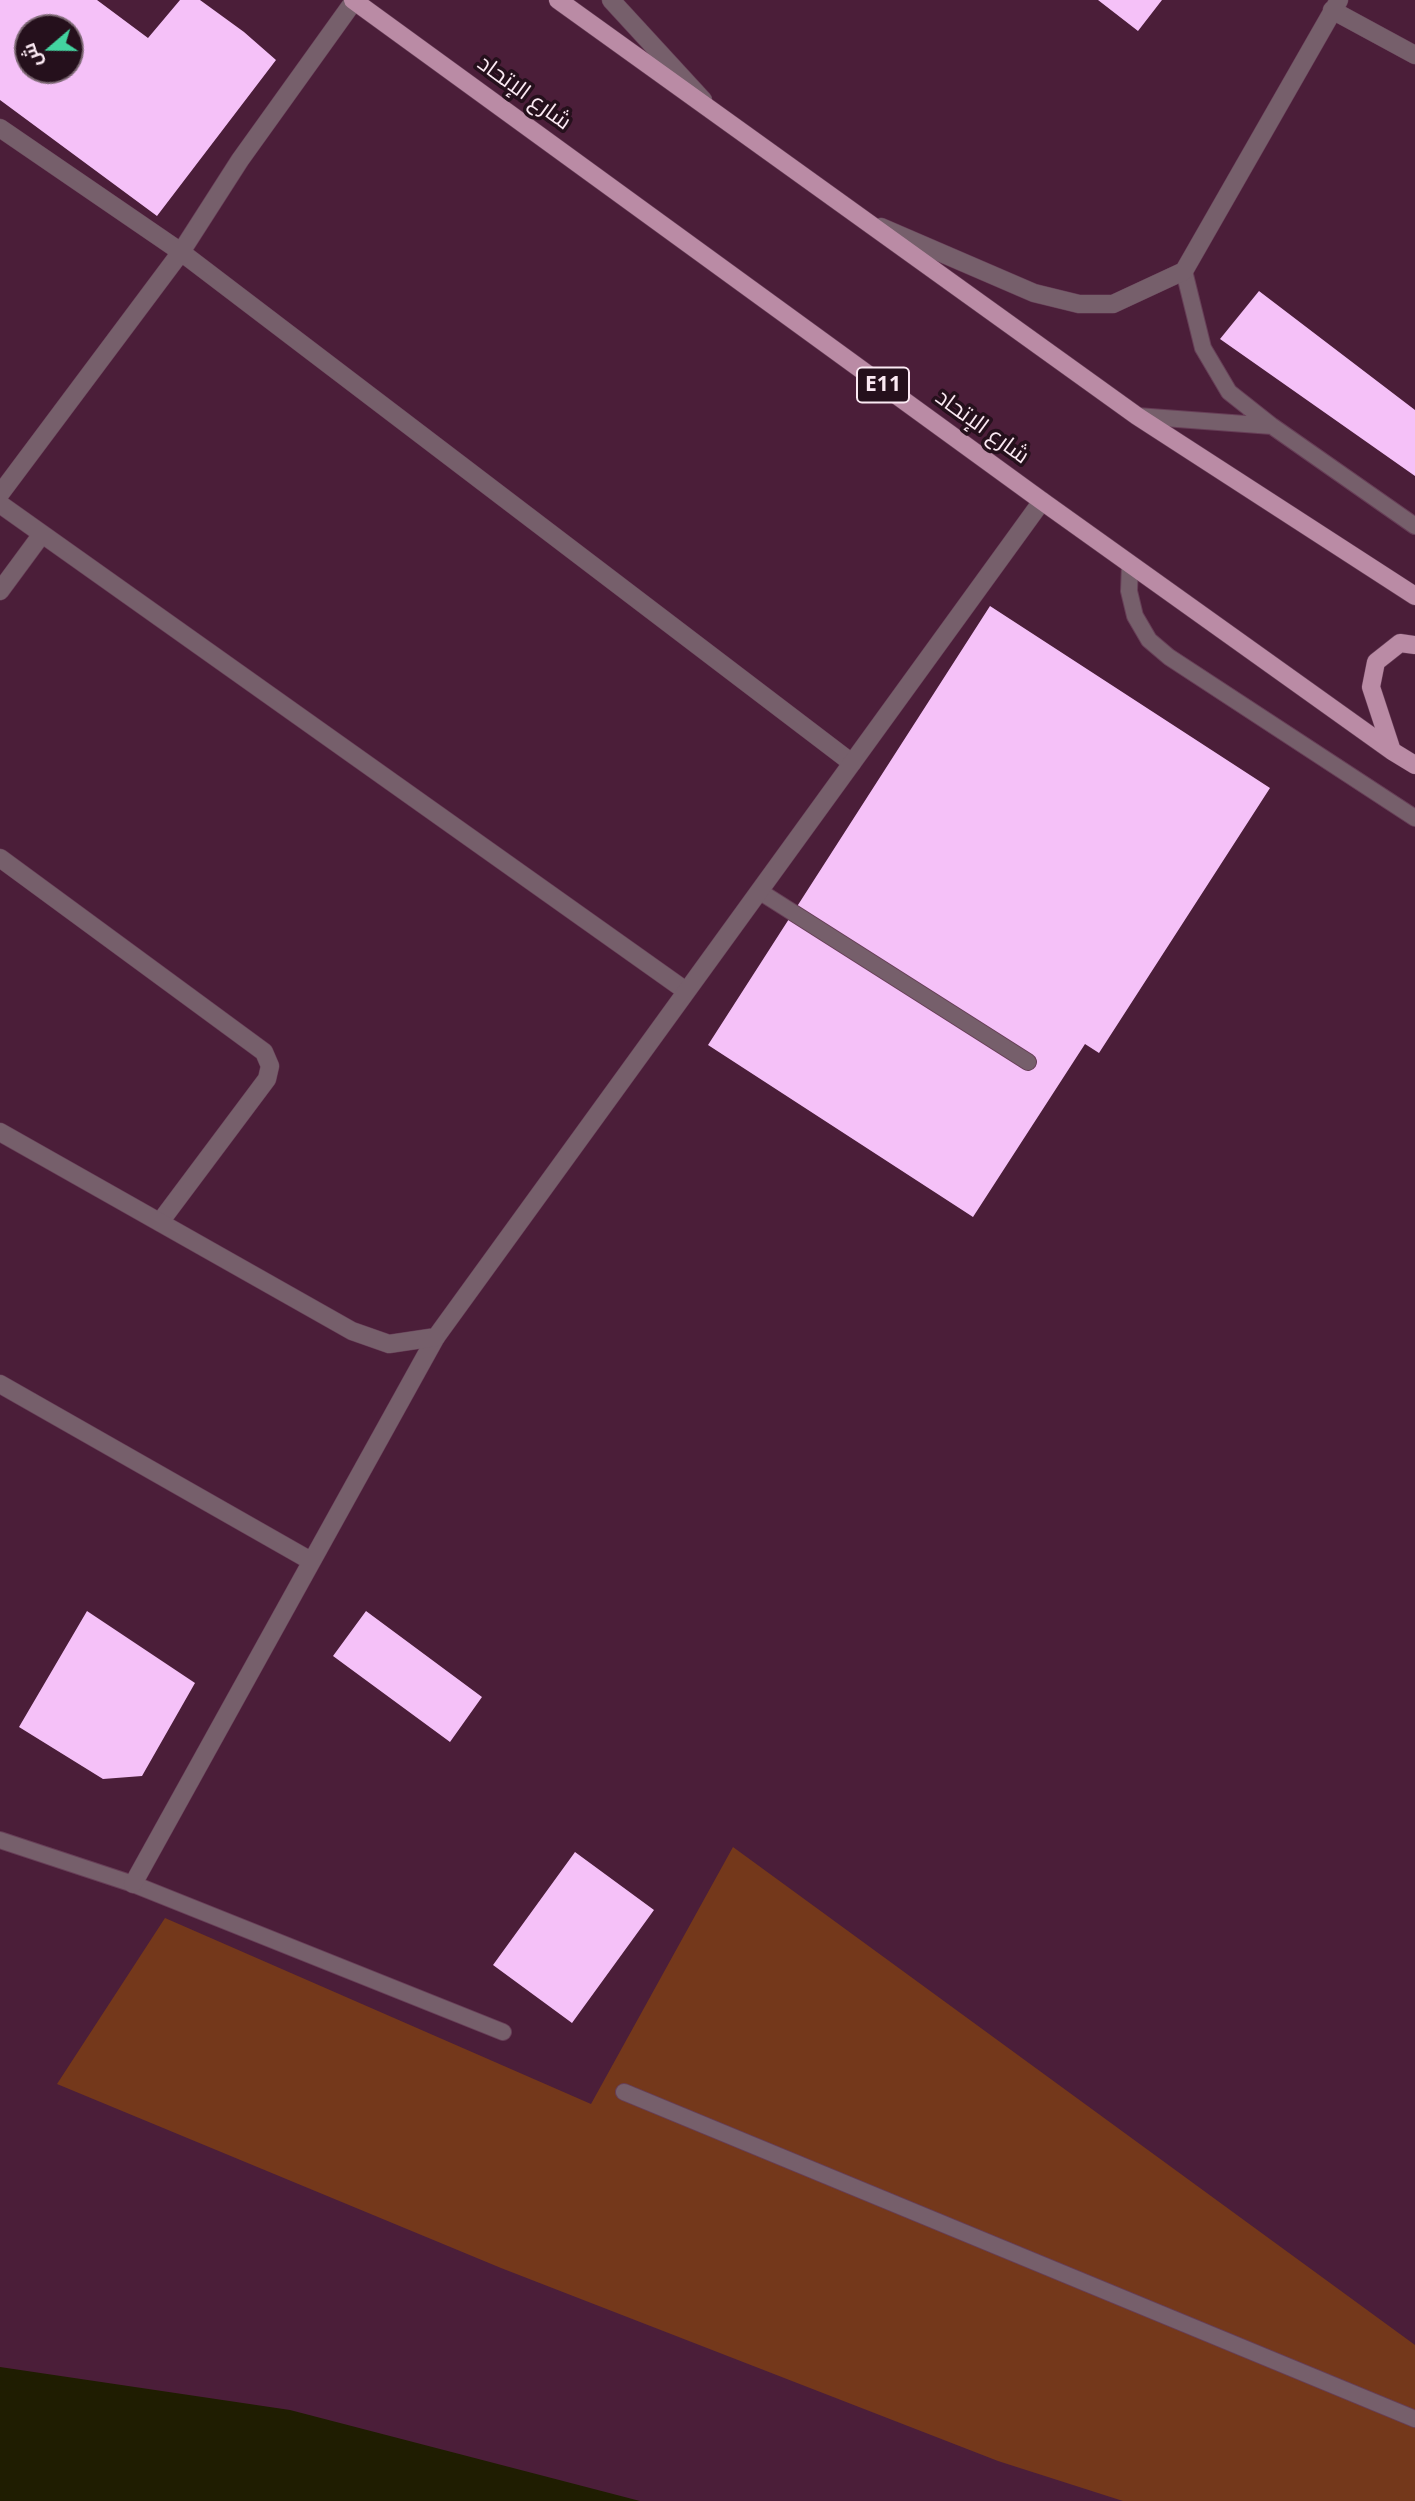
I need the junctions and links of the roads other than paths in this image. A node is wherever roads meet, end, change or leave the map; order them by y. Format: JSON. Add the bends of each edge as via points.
{"nodes":[{"id":1,"x":354,"y":0,"type":"edge"},
{"id":2,"x":558,"y":0,"type":"edge"},
{"id":3,"x":611,"y":0,"type":"edge"},
{"id":4,"x":1336,"y":5,"type":"edge"},
{"id":5,"x":1415,"y":55,"type":"edge"},
{"id":6,"x":712,"y":110,"type":"junction"},
{"id":7,"x":0,"y":128,"type":"edge"},
{"id":8,"x":860,"y":218,"type":"junction"},
{"id":9,"x":181,"y":252,"type":"junction"},
{"id":10,"x":1184,"y":271,"type":"junction"},
{"id":11,"x":1137,"y":415,"type":"junction"},
{"id":12,"x":1272,"y":426,"type":"junction"},
{"id":13,"x":0,"y":495,"type":"edge"},
{"id":14,"x":1042,"y":501,"type":"junction"},
{"id":15,"x":0,"y":504,"type":"edge"},
{"id":16,"x":1415,"y":526,"type":"edge"},
{"id":17,"x":42,"y":534,"type":"junction"},
{"id":18,"x":1130,"y":564,"type":"junction"},
{"id":19,"x":0,"y":591,"type":"edge"},
{"id":20,"x":1415,"y":596,"type":"edge"},
{"id":21,"x":1415,"y":645,"type":"edge"},
{"id":22,"x":1392,"y":751,"type":"junction"},
{"id":23,"x":852,"y":763,"type":"junction"},
{"id":24,"x":1415,"y":765,"type":"edge"},
{"id":25,"x":1415,"y":818,"type":"edge"},
{"id":26,"x":0,"y":858,"type":"edge"},
{"id":27,"x":759,"y":891,"type":"junction"},
{"id":28,"x":686,"y":991,"type":"junction"},
{"id":29,"x":1028,"y":1062,"type":"dead end"},
{"id":30,"x":0,"y":1132,"type":"edge"},
{"id":31,"x":160,"y":1222,"type":"junction"},
{"id":32,"x":436,"y":1337,"type":"junction"},
{"id":33,"x":0,"y":1384,"type":"edge"},
{"id":34,"x":311,"y":1562,"type":"junction"},
{"id":35,"x":0,"y":1840,"type":"edge"},
{"id":36,"x":133,"y":1884,"type":"junction"},
{"id":37,"x":503,"y":2032,"type":"dead end"},
{"id":38,"x":624,"y":2092,"type":"dead end"},
{"id":39,"x":1415,"y":2419,"type":"edge"}],
"edges":[{"from":1,"to":9,"type":"street"},
{"from":1,"to":14,"type":"main road","name":"شارع الإتحاد","number":"E11"},
{"from":2,"to":6,"type":"main road"},
{"from":3,"to":6,"type":"street"},
{"from":4,"to":5,"type":"street"},
{"from":4,"to":10,"type":"street"},
{"from":6,"to":8,"type":"main road"},
{"from":7,"to":9,"type":"street"},
{"from":8,"to":10,"type":"street","via":[[1034,293],[1079,304],[1113,304]]},
{"from":8,"to":11,"type":"main road"},
{"from":9,"to":13,"type":"street"},
{"from":9,"to":23,"type":"street"},
{"from":10,"to":12,"type":"lane","via":[[1203,348],[1230,392]]},
{"from":11,"to":12,"type":"lane"},
{"from":11,"to":20,"type":"main road"},
{"from":12,"to":16,"type":"lane"},
{"from":14,"to":18,"type":"main road","name":"شارع الإتحاد","number":"E11"},
{"from":14,"to":23,"type":"street"},
{"from":15,"to":17,"type":"street"},
{"from":17,"to":19,"type":"street"},
{"from":17,"to":28,"type":"street"},
{"from":18,"to":22,"type":"main road","name":"شارع الإتحاد","number":"E11"},
{"from":18,"to":25,"type":"lane","via":[[1129,591],[1135,616],[1149,639],[1169,657]]},
{"from":21,"to":22,"type":"main road","via":[[1400,643],[1376,662],[1371,687]]},
{"from":22,"to":24,"type":"main road","name":"شارع الإتحاد","number":"E11"},
{"from":23,"to":27,"type":"street"},
{"from":26,"to":31,"type":"street","via":[[264,1052],[270,1066],[267,1079]]},
{"from":27,"to":28,"type":"street"},
{"from":27,"to":29,"type":"lane"},
{"from":28,"to":32,"type":"street"},
{"from":30,"to":31,"type":"street"},
{"from":31,"to":32,"type":"street","via":[[352,1331],[389,1344]]},
{"from":32,"to":34,"type":"street"},
{"from":33,"to":34,"type":"street"},
{"from":34,"to":36,"type":"street"},
{"from":35,"to":36,"type":"lane"},
{"from":36,"to":37,"type":"lane"},
{"from":38,"to":39,"type":"lane"}]}
